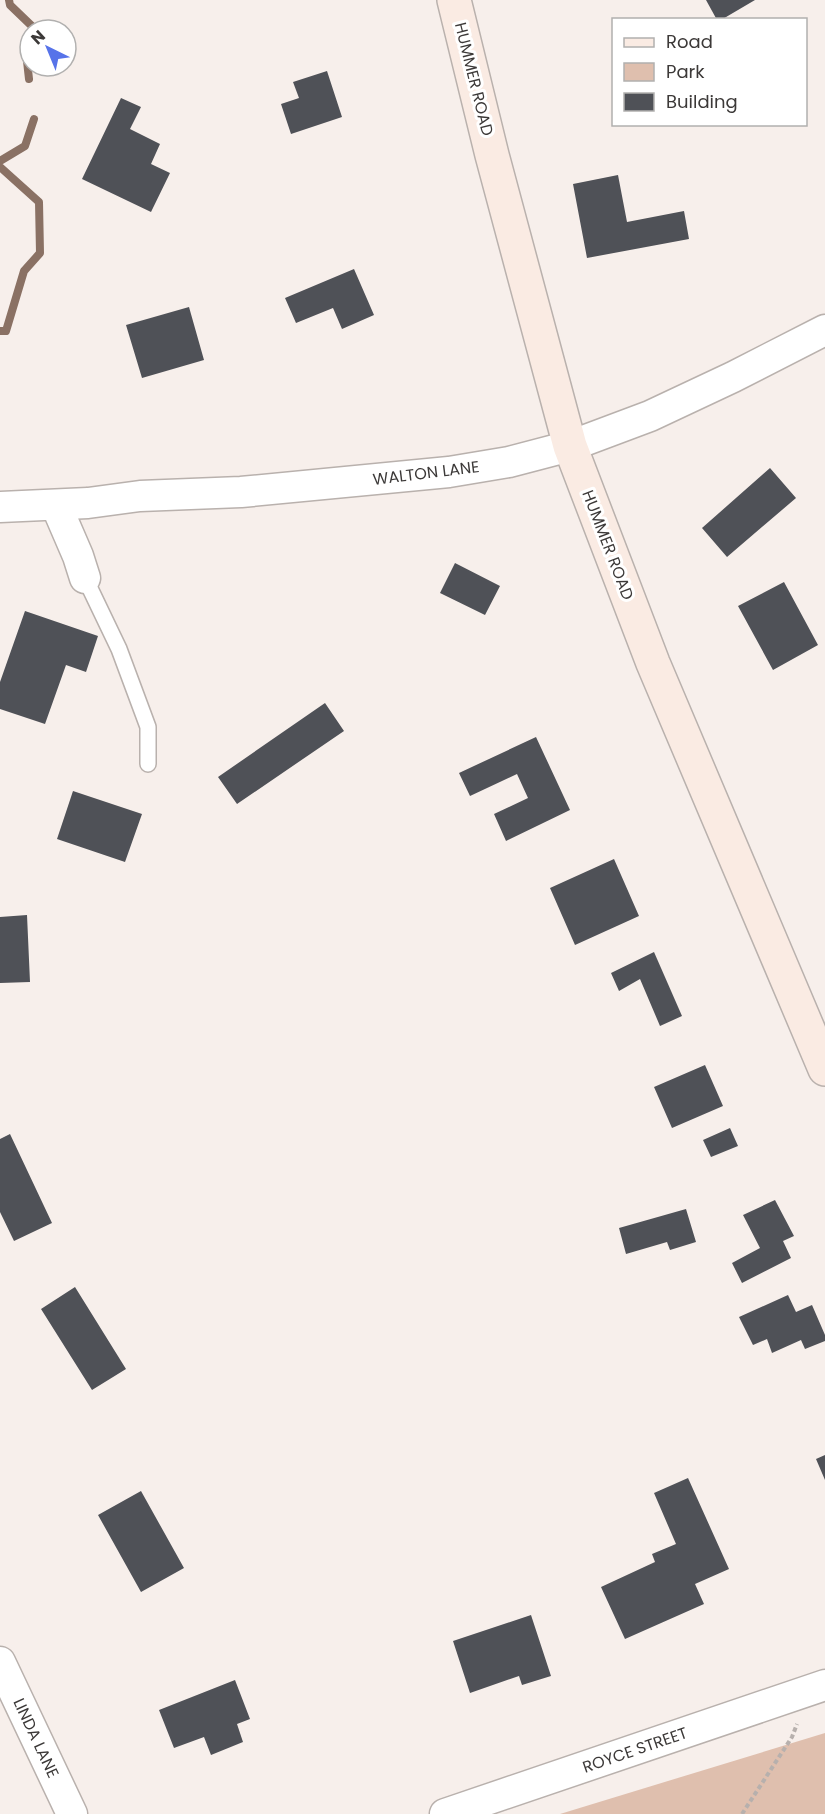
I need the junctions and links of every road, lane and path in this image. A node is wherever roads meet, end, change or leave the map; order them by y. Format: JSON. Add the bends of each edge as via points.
{"nodes":[{"id":1,"x":454,"y":0,"type":"edge"},
{"id":2,"x":825,"y":330,"type":"edge"},
{"id":3,"x":570,"y":446,"type":"junction"},
{"id":4,"x":56,"y":506,"type":"junction"},
{"id":5,"x":0,"y":507,"type":"edge"},
{"id":6,"x":85,"y":578,"type":"joint"},
{"id":7,"x":148,"y":764,"type":"dead end"},
{"id":8,"x":825,"y":1069,"type":"edge"},
{"id":9,"x":0,"y":1662,"type":"edge"},
{"id":10,"x":816,"y":1688,"type":"edge"},
{"id":11,"x":72,"y":1814,"type":"edge"},
{"id":12,"x":445,"y":1814,"type":"edge"},
{"id":13,"x":742,"y":1814,"type":"edge"}],
"edges":[{"from":1,"to":3,"type":"main road","name":"HUMMER ROAD"},
{"from":2,"to":3,"type":"street","name":"WALTON LANE","via":[[650,416]]},
{"from":3,"to":4,"type":"street","name":"WALTON LANE","via":[[449,472]]},
{"from":3,"to":8,"type":"main road","name":"HUMMER ROAD","via":[[653,663]]},
{"from":4,"to":5,"type":"street","name":"WALTON LANE"},
{"from":4,"to":6,"type":"street"},
{"from":6,"to":7,"type":"lane","via":[[119,649],[148,727]]},
{"from":9,"to":11,"type":"street","name":"LINDA LANE"},
{"from":10,"to":12,"type":"street","name":"ROYCE STREET"},
{"from":10,"to":13,"type":"path","via":[[792,1737]]}]}
